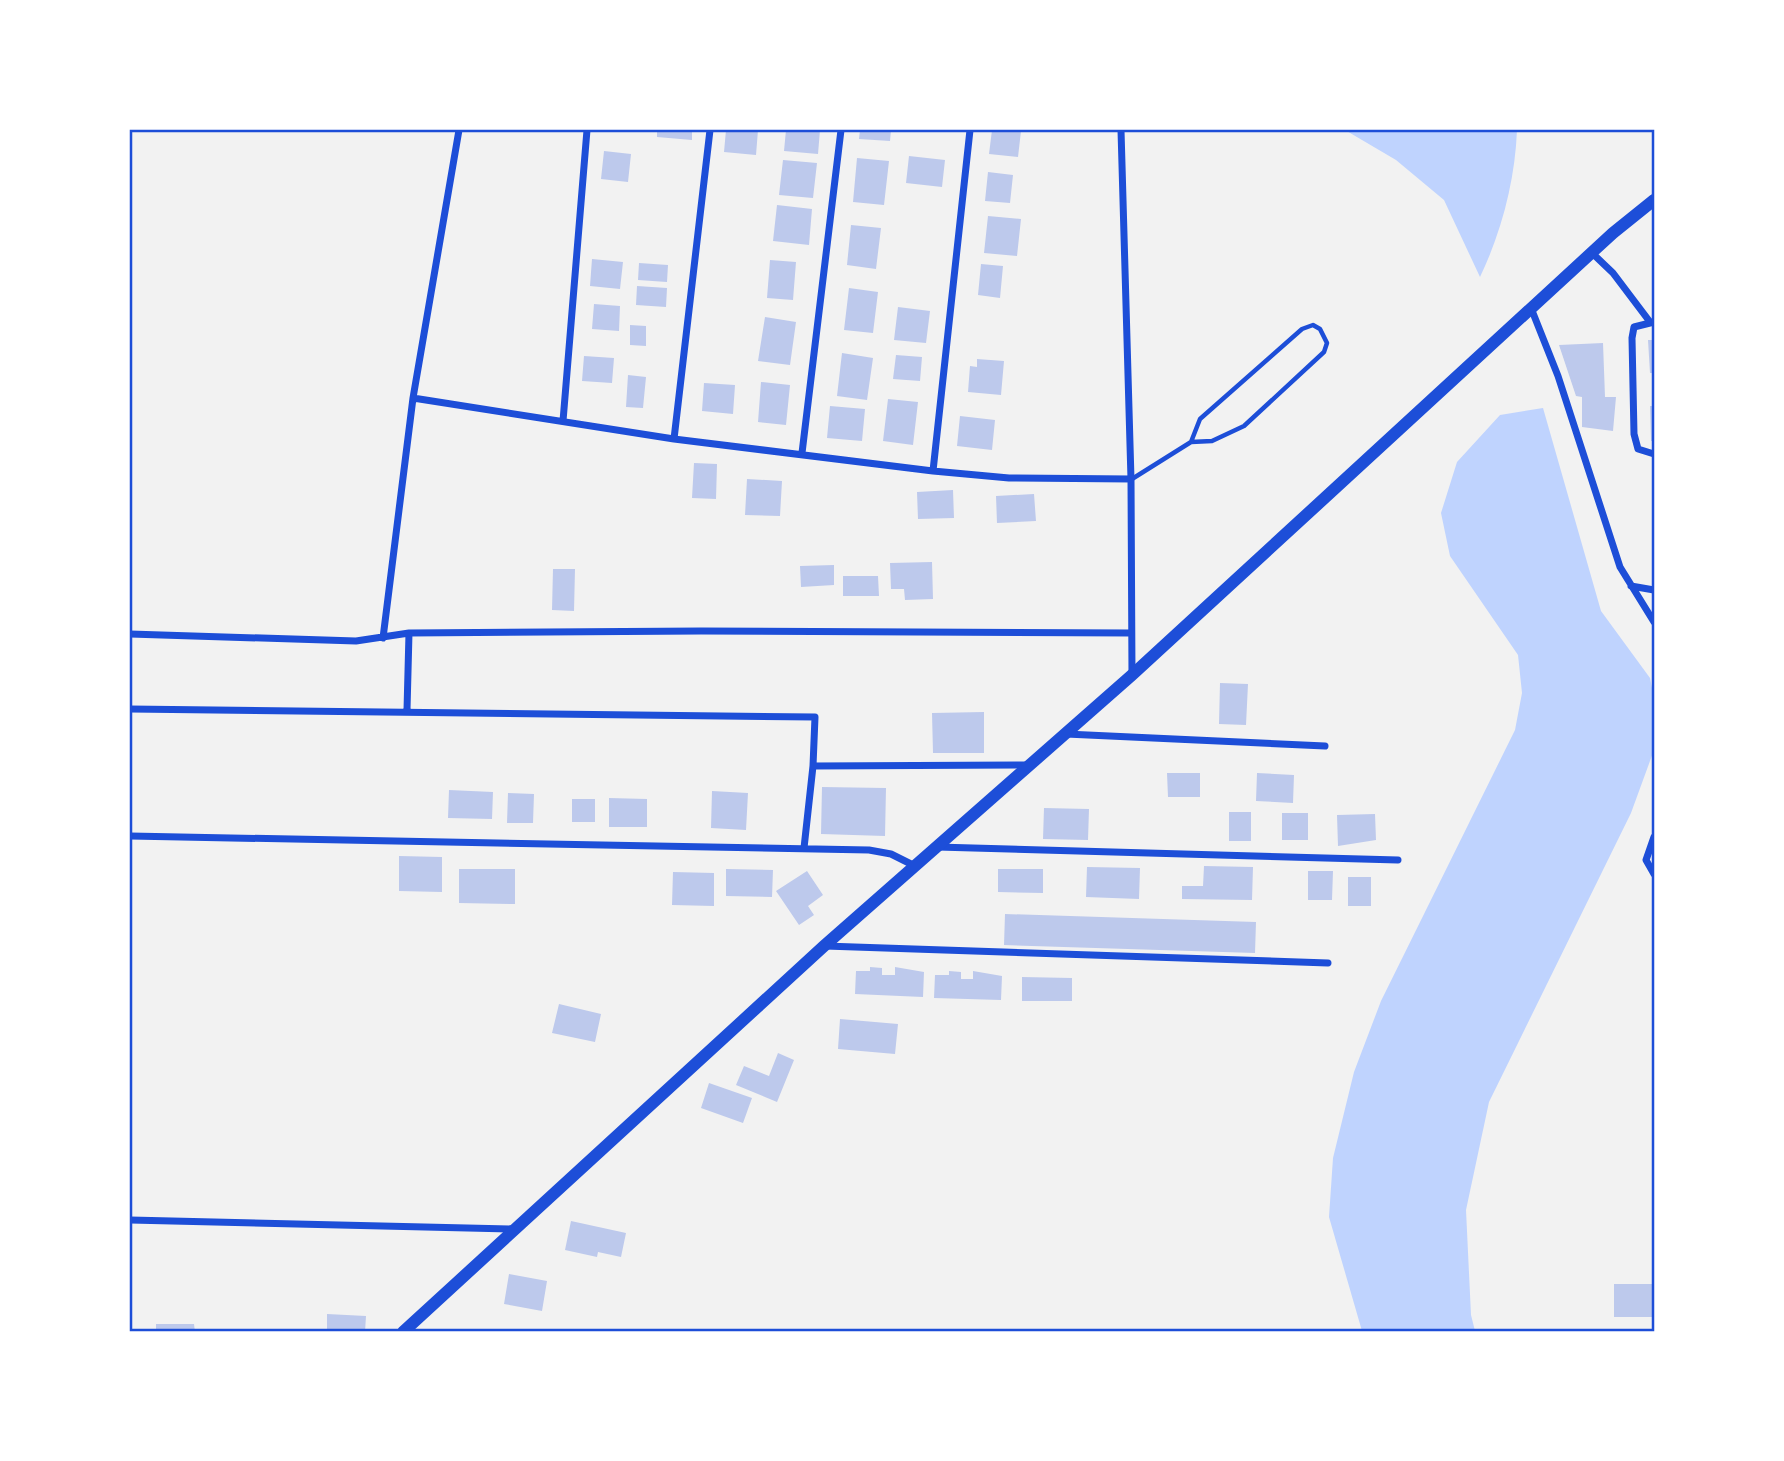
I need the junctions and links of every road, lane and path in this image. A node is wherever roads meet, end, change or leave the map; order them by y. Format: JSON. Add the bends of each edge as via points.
{"nodes":[{"id":1,"x":459,"y":130,"type":"edge"},
{"id":2,"x":587,"y":130,"type":"edge"},
{"id":3,"x":710,"y":130,"type":"edge"},
{"id":4,"x":841,"y":130,"type":"edge"},
{"id":5,"x":970,"y":130,"type":"edge"},
{"id":6,"x":1121,"y":130,"type":"edge"},
{"id":7,"x":1654,"y":200,"type":"edge"},
{"id":8,"x":1591,"y":252,"type":"junction"},
{"id":9,"x":1531,"y":307,"type":"junction"},
{"id":10,"x":1652,"y":322,"type":"edge"},
{"id":11,"x":413,"y":398,"type":"junction"},
{"id":12,"x":563,"y":421,"type":"junction"},
{"id":13,"x":674,"y":439,"type":"junction"},
{"id":14,"x":1191,"y":442,"type":"junction"},
{"id":15,"x":802,"y":453,"type":"junction"},
{"id":16,"x":1654,"y":454,"type":"edge"},
{"id":17,"x":933,"y":471,"type":"junction"},
{"id":18,"x":1131,"y":479,"type":"junction"},
{"id":19,"x":1631,"y":586,"type":"junction"},
{"id":20,"x":1654,"y":590,"type":"edge"},
{"id":21,"x":1654,"y":622,"type":"edge"},
{"id":22,"x":409,"y":633,"type":"junction"},
{"id":23,"x":1131,"y":633,"type":"junction"},
{"id":24,"x":130,"y":634,"type":"edge"},
{"id":25,"x":383,"y":638,"type":"junction"},
{"id":26,"x":1132,"y":675,"type":"junction"},
{"id":27,"x":130,"y":709,"type":"edge"},
{"id":28,"x":407,"y":710,"type":"junction"},
{"id":29,"x":1065,"y":734,"type":"junction"},
{"id":30,"x":1325,"y":746,"type":"dead end"},
{"id":31,"x":1029,"y":765,"type":"junction"},
{"id":32,"x":813,"y":766,"type":"junction"},
{"id":33,"x":130,"y":836,"type":"edge"},
{"id":34,"x":1654,"y":837,"type":"edge"},
{"id":35,"x":936,"y":847,"type":"junction"},
{"id":36,"x":804,"y":848,"type":"junction"},
{"id":37,"x":1398,"y":860,"type":"dead end"},
{"id":38,"x":915,"y":866,"type":"junction"},
{"id":39,"x":1654,"y":874,"type":"edge"},
{"id":40,"x":824,"y":946,"type":"junction"},
{"id":41,"x":1328,"y":963,"type":"dead end"},
{"id":42,"x":130,"y":1220,"type":"edge"},
{"id":43,"x":514,"y":1229,"type":"junction"},
{"id":44,"x":403,"y":1332,"type":"edge"}],
"edges":[{"from":1,"to":11,"type":"street"},
{"from":2,"to":12,"type":"street"},
{"from":3,"to":13,"type":"street"},
{"from":4,"to":15,"type":"street"},
{"from":5,"to":17,"type":"street"},
{"from":6,"to":18,"type":"street"},
{"from":7,"to":8,"type":"main road"},
{"from":8,"to":9,"type":"main road"},
{"from":8,"to":10,"type":"street"},
{"from":9,"to":19,"type":"street","via":[[1566,398],[1620,567]]},
{"from":9,"to":26,"type":"main road"},
{"from":10,"to":16,"type":"street","via":[[1634,327],[1632,338],[1634,434],[1639,449]]},
{"from":11,"to":12,"type":"street"},
{"from":11,"to":25,"type":"street"},
{"from":12,"to":13,"type":"street"},
{"from":13,"to":15,"type":"street"},
{"from":14,"to":14,"type":"lane","via":[[1212,441],[1244,426],[1324,352],[1327,344],[1320,329],[1302,329],[1199,419]]},
{"from":14,"to":18,"type":"lane"},
{"from":15,"to":17,"type":"street"},
{"from":17,"to":18,"type":"street","via":[[1009,478]]},
{"from":18,"to":23,"type":"street"},
{"from":19,"to":20,"type":"street"},
{"from":19,"to":21,"type":"street"},
{"from":22,"to":23,"type":"street"},
{"from":22,"to":25,"type":"street"},
{"from":22,"to":28,"type":"street"},
{"from":23,"to":26,"type":"street"},
{"from":24,"to":25,"type":"street"},
{"from":26,"to":29,"type":"main road"},
{"from":27,"to":28,"type":"street"},
{"from":28,"to":32,"type":"street","via":[[815,717]]},
{"from":29,"to":30,"type":"street"},
{"from":29,"to":31,"type":"main road"},
{"from":31,"to":32,"type":"street"},
{"from":31,"to":35,"type":"main road"},
{"from":32,"to":36,"type":"street"},
{"from":33,"to":36,"type":"street"},
{"from":34,"to":39,"type":"street","via":[[1646,860]]},
{"from":35,"to":37,"type":"street"},
{"from":35,"to":38,"type":"main road"},
{"from":36,"to":38,"type":"street","via":[[869,850]]},
{"from":38,"to":40,"type":"main road"},
{"from":40,"to":41,"type":"street"},
{"from":40,"to":43,"type":"main road"},
{"from":42,"to":43,"type":"street"},
{"from":43,"to":44,"type":"main road"}]}
